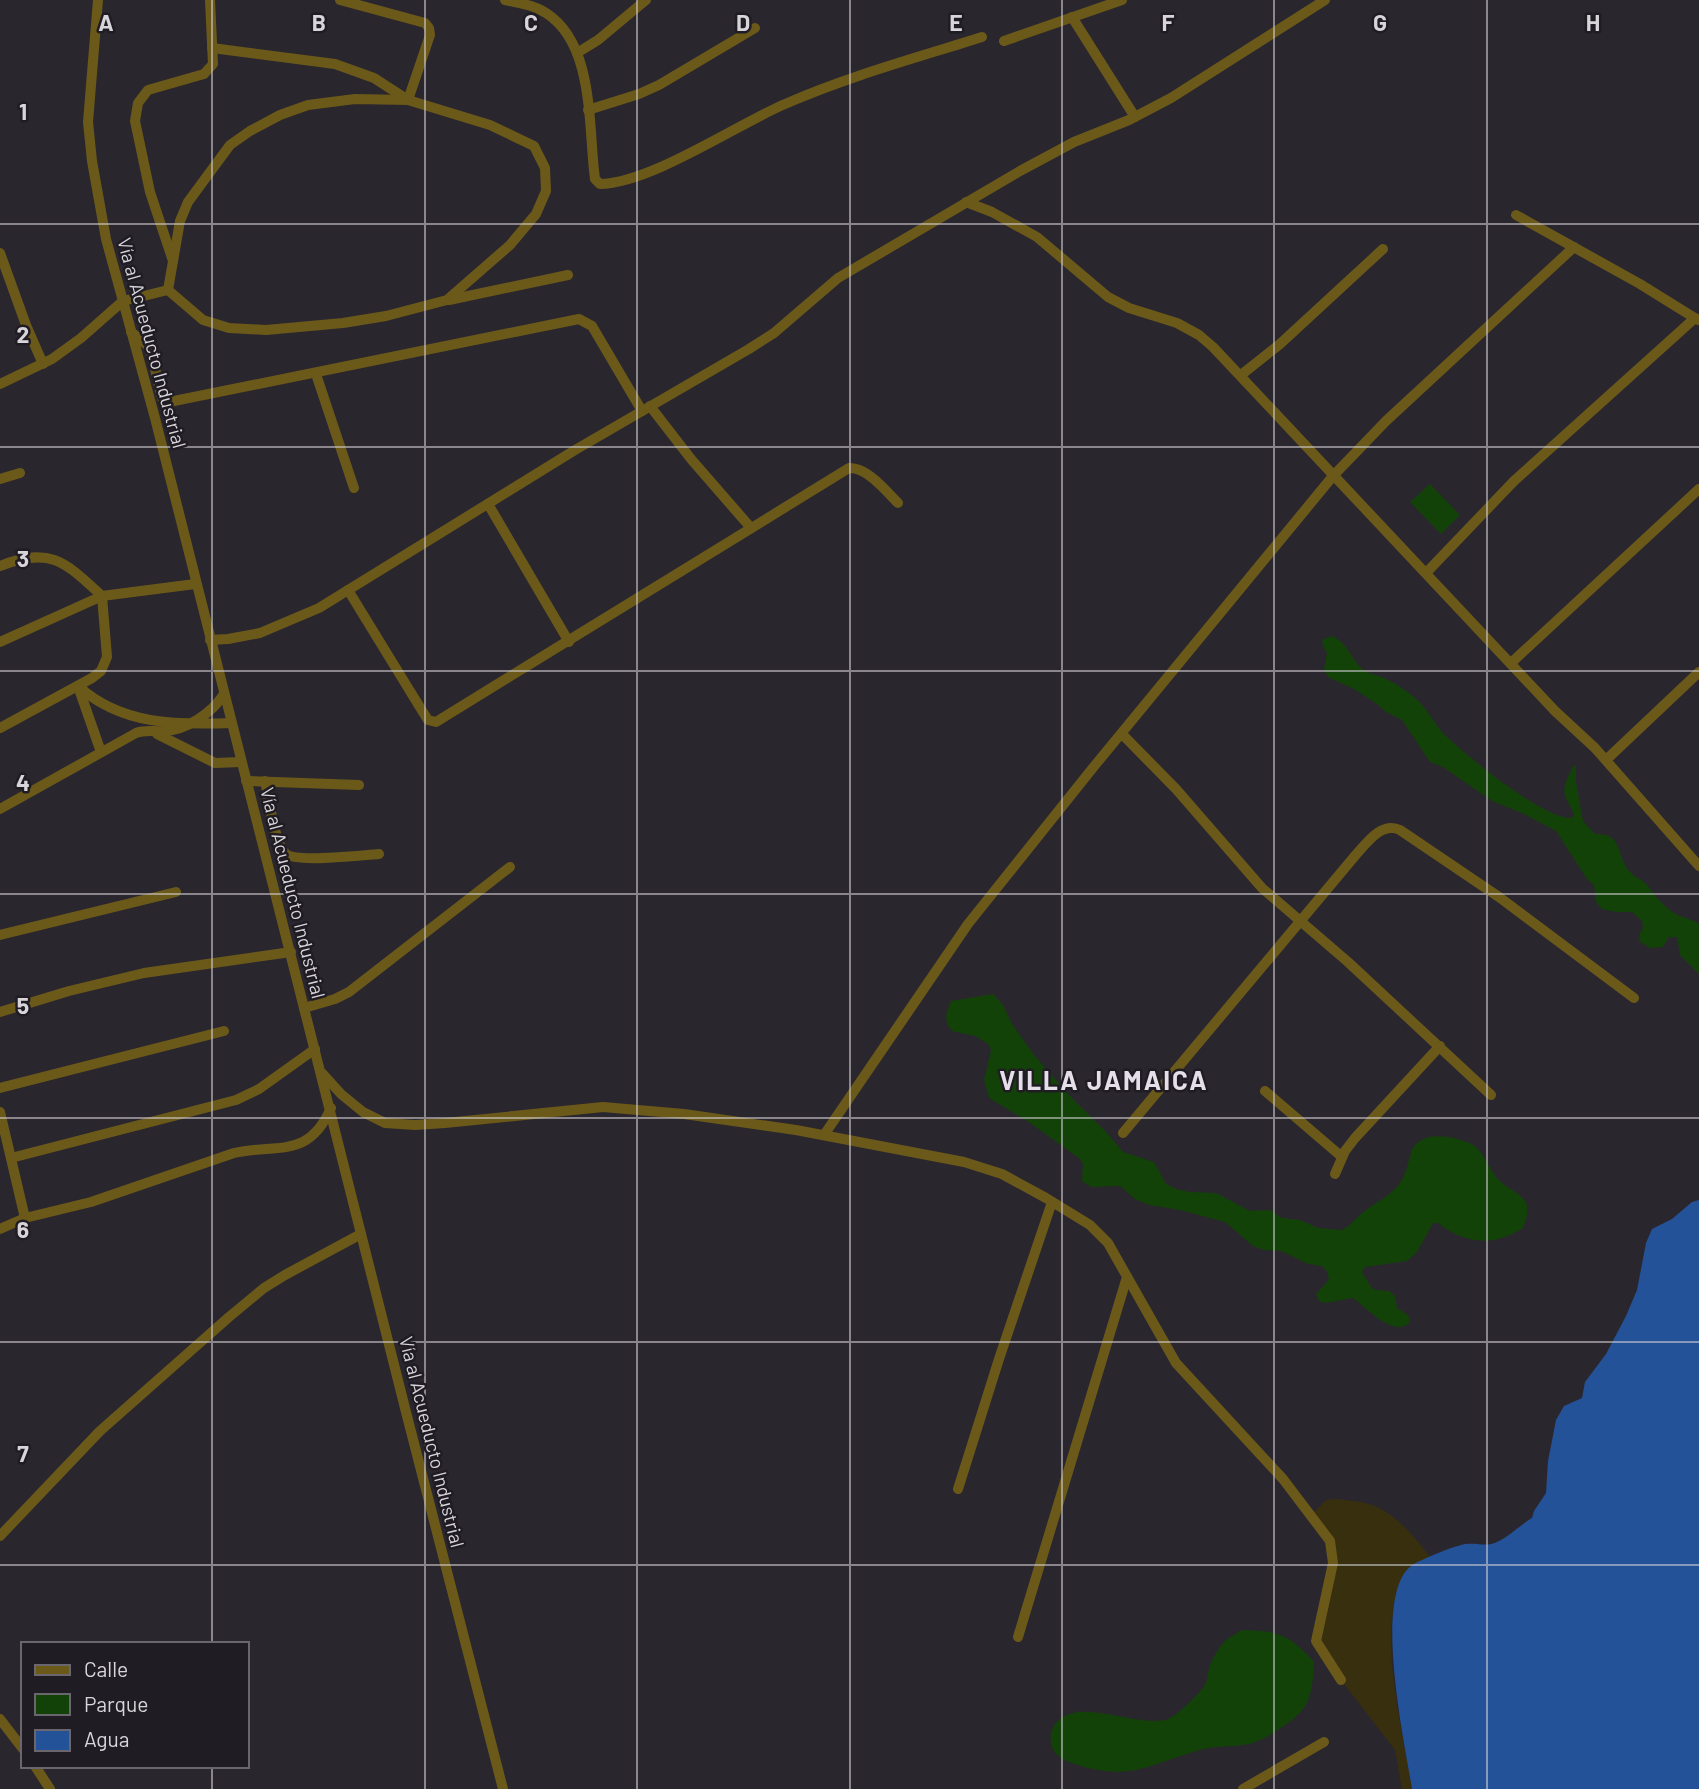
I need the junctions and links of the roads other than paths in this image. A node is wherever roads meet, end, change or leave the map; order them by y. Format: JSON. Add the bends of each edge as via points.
{"nodes":[{"id":1,"x":98,"y":0,"type":"edge"},
{"id":2,"x":210,"y":0,"type":"edge"},
{"id":3,"x":340,"y":0,"type":"edge"},
{"id":4,"x":505,"y":0,"type":"edge"},
{"id":5,"x":646,"y":0,"type":"edge"},
{"id":6,"x":1122,"y":0,"type":"edge"},
{"id":7,"x":1325,"y":0,"type":"edge"},
{"id":8,"x":536,"y":4,"type":"edge"},
{"id":9,"x":1072,"y":17,"type":"junction"},
{"id":10,"x":755,"y":28,"type":"dead end"},
{"id":11,"x":982,"y":37,"type":"dead end"},
{"id":12,"x":1004,"y":41,"type":"dead end"},
{"id":13,"x":212,"y":48,"type":"junction"},
{"id":14,"x":577,"y":53,"type":"junction"},
{"id":15,"x":408,"y":100,"type":"junction"},
{"id":16,"x":588,"y":110,"type":"junction"},
{"id":17,"x":1135,"y":117,"type":"junction"},
{"id":18,"x":966,"y":202,"type":"junction"},
{"id":19,"x":1516,"y":215,"type":"dead end"},
{"id":20,"x":1574,"y":247,"type":"junction"},
{"id":21,"x":1383,"y":249,"type":"dead end"},
{"id":22,"x":0,"y":253,"type":"edge"},
{"id":23,"x":174,"y":264,"type":"junction"},
{"id":24,"x":568,"y":275,"type":"dead end"},
{"id":25,"x":168,"y":290,"type":"junction"},
{"id":26,"x":447,"y":300,"type":"junction"},
{"id":27,"x":123,"y":301,"type":"junction"},
{"id":28,"x":1697,"y":319,"type":"edge"},
{"id":29,"x":131,"y":332,"type":"junction"},
{"id":30,"x":43,"y":364,"type":"junction"},
{"id":31,"x":316,"y":374,"type":"junction"},
{"id":32,"x":1241,"y":375,"type":"junction"},
{"id":33,"x":0,"y":384,"type":"edge"},
{"id":34,"x":646,"y":409,"type":"junction"},
{"id":35,"x":20,"y":473,"type":"dead end"},
{"id":36,"x":1333,"y":476,"type":"junction"},
{"id":37,"x":0,"y":479,"type":"edge"},
{"id":38,"x":354,"y":488,"type":"dead end"},
{"id":39,"x":1699,"y":489,"type":"edge"},
{"id":40,"x":898,"y":503,"type":"dead end"},
{"id":41,"x":488,"y":504,"type":"junction"},
{"id":42,"x":751,"y":528,"type":"junction"},
{"id":43,"x":0,"y":566,"type":"edge"},
{"id":44,"x":1427,"y":572,"type":"junction"},
{"id":45,"x":195,"y":583,"type":"junction"},
{"id":46,"x":348,"y":590,"type":"junction"},
{"id":47,"x":102,"y":596,"type":"junction"},
{"id":48,"x":210,"y":640,"type":"junction"},
{"id":49,"x":0,"y":642,"type":"edge"},
{"id":50,"x":569,"y":642,"type":"junction"},
{"id":51,"x":1511,"y":663,"type":"junction"},
{"id":52,"x":1699,"y":671,"type":"edge"},
{"id":53,"x":78,"y":686,"type":"junction"},
{"id":54,"x":224,"y":694,"type":"junction"},
{"id":55,"x":131,"y":718,"type":"junction"},
{"id":56,"x":190,"y":723,"type":"junction"},
{"id":57,"x":231,"y":723,"type":"junction"},
{"id":58,"x":0,"y":728,"type":"edge"},
{"id":59,"x":147,"y":730,"type":"junction"},
{"id":60,"x":1122,"y":734,"type":"junction"},
{"id":61,"x":101,"y":752,"type":"junction"},
{"id":62,"x":1606,"y":760,"type":"junction"},
{"id":63,"x":241,"y":762,"type":"junction"},
{"id":64,"x":246,"y":781,"type":"junction"},
{"id":65,"x":265,"y":781,"type":"junction"},
{"id":66,"x":359,"y":785,"type":"dead end"},
{"id":67,"x":0,"y":809,"type":"edge"},
{"id":68,"x":379,"y":854,"type":"dead end"},
{"id":69,"x":1699,"y":866,"type":"edge"},
{"id":70,"x":510,"y":867,"type":"dead end"},
{"id":71,"x":176,"y":892,"type":"dead end"},
{"id":72,"x":1300,"y":922,"type":"junction"},
{"id":73,"x":0,"y":935,"type":"edge"},
{"id":74,"x":291,"y":952,"type":"junction"},
{"id":75,"x":1634,"y":998,"type":"dead end"},
{"id":76,"x":304,"y":1008,"type":"junction"},
{"id":77,"x":0,"y":1012,"type":"edge"},
{"id":78,"x":224,"y":1031,"type":"dead end"},
{"id":79,"x":1440,"y":1046,"type":"junction"},
{"id":80,"x":315,"y":1049,"type":"junction"},
{"id":81,"x":321,"y":1070,"type":"junction"},
{"id":82,"x":0,"y":1088,"type":"edge"},
{"id":83,"x":1265,"y":1091,"type":"dead end"},
{"id":84,"x":1491,"y":1095,"type":"dead end"},
{"id":85,"x":331,"y":1108,"type":"junction"},
{"id":86,"x":0,"y":1112,"type":"edge"},
{"id":87,"x":1123,"y":1133,"type":"dead end"},
{"id":88,"x":824,"y":1135,"type":"junction"},
{"id":89,"x":1342,"y":1157,"type":"junction"},
{"id":90,"x":11,"y":1158,"type":"junction"},
{"id":91,"x":1335,"y":1174,"type":"dead end"},
{"id":92,"x":1052,"y":1202,"type":"junction"},
{"id":93,"x":25,"y":1218,"type":"junction"},
{"id":94,"x":0,"y":1230,"type":"edge"},
{"id":95,"x":361,"y":1234,"type":"junction"},
{"id":96,"x":1127,"y":1276,"type":"junction"},
{"id":97,"x":958,"y":1489,"type":"dead end"},
{"id":98,"x":0,"y":1536,"type":"edge"},
{"id":99,"x":1018,"y":1637,"type":"dead end"},
{"id":100,"x":1341,"y":1680,"type":"dead end"},
{"id":101,"x":0,"y":1719,"type":"edge"},
{"id":102,"x":1324,"y":1742,"type":"dead end"},
{"id":103,"x":21,"y":1746,"type":"edge"},
{"id":104,"x":35,"y":1768,"type":"edge"},
{"id":105,"x":50,"y":1789,"type":"edge"},
{"id":106,"x":503,"y":1789,"type":"edge"},
{"id":107,"x":1243,"y":1789,"type":"edge"}],
"edges":[{"from":1,"to":27,"type":"street","name":"Vía al Acueducto Industrial","via":[[89,140],[106,239]]},
{"from":2,"to":13,"type":"street"},
{"from":3,"to":15,"type":"street","via":[[425,23],[429,28]]},
{"from":4,"to":8,"type":"street"},
{"from":5,"to":14,"type":"street"},
{"from":6,"to":9,"type":"street"},
{"from":7,"to":17,"type":"street","via":[[1199,82]]},
{"from":8,"to":14,"type":"street","via":[[554,20]]},
{"from":9,"to":12,"type":"street"},
{"from":9,"to":17,"type":"street"},
{"from":10,"to":16,"type":"street","via":[[649,89]]},
{"from":11,"to":16,"type":"street","via":[[822,88],[672,161],[616,182],[596,182]]},
{"from":13,"to":15,"type":"street","via":[[335,64],[374,78]]},
{"from":13,"to":23,"type":"street","via":[[210,70],[148,90],[138,103],[135,121],[150,192]]},
{"from":14,"to":16,"type":"street"},
{"from":15,"to":23,"type":"street","via":[[355,99],[308,105],[280,115],[230,145],[188,202],[180,221]]},
{"from":15,"to":26,"type":"street","via":[[490,125],[534,146],[545,168],[546,191],[536,214],[510,245]]},
{"from":17,"to":18,"type":"street","via":[[1074,142]]},
{"from":18,"to":32,"type":"street","via":[[1037,237],[1120,304],[1199,335]]},
{"from":18,"to":34,"type":"street","via":[[838,278],[774,333]]},
{"from":19,"to":20,"type":"street"},
{"from":20,"to":28,"type":"street"},
{"from":20,"to":36,"type":"street","via":[[1404,403]]},
{"from":21,"to":32,"type":"street"},
{"from":22,"to":30,"type":"street"},
{"from":23,"to":25,"type":"street"},
{"from":24,"to":26,"type":"street"},
{"from":25,"to":26,"type":"street","via":[[203,320],[229,328],[266,330],[354,321]]},
{"from":25,"to":27,"type":"street"},
{"from":27,"to":29,"type":"street","name":"Vía al Acueducto Industrial"},
{"from":27,"to":30,"type":"street"},
{"from":28,"to":44,"type":"street","via":[[1514,481]]},
{"from":29,"to":31,"type":"street","via":[[151,352],[165,401]]},
{"from":29,"to":45,"type":"street","name":"Vía al Acueducto Industrial"},
{"from":30,"to":33,"type":"street"},
{"from":31,"to":34,"type":"street","via":[[579,319],[592,326]]},
{"from":31,"to":38,"type":"street"},
{"from":32,"to":36,"type":"street"},
{"from":34,"to":41,"type":"street"},
{"from":34,"to":42,"type":"street"},
{"from":35,"to":37,"type":"street"},
{"from":36,"to":44,"type":"street"},
{"from":36,"to":60,"type":"street"},
{"from":39,"to":51,"type":"street"},
{"from":40,"to":42,"type":"street","via":[[878,483],[852,468]]},
{"from":41,"to":46,"type":"street"},
{"from":41,"to":50,"type":"street"},
{"from":42,"to":50,"type":"street"},
{"from":43,"to":47,"type":"street","via":[[47,556],[76,572]]},
{"from":44,"to":51,"type":"street"},
{"from":45,"to":47,"type":"street"},
{"from":45,"to":48,"type":"street","name":"Vía al Acueducto Industrial"},
{"from":46,"to":48,"type":"street","via":[[302,617],[260,633]]},
{"from":46,"to":50,"type":"street","via":[[432,722]]},
{"from":47,"to":49,"type":"street"},
{"from":47,"to":53,"type":"street","via":[[105,665]]},
{"from":48,"to":54,"type":"street","name":"Vía al Acueducto Industrial"},
{"from":51,"to":62,"type":"street"},
{"from":52,"to":62,"type":"street"},
{"from":53,"to":55,"type":"street","via":[[101,704]]},
{"from":53,"to":58,"type":"street"},
{"from":53,"to":61,"type":"street"},
{"from":54,"to":56,"type":"street","via":[[210,712]]},
{"from":54,"to":57,"type":"street","name":"Vía al Acueducto Industrial"},
{"from":55,"to":56,"type":"street"},
{"from":55,"to":59,"type":"street"},
{"from":56,"to":57,"type":"street"},
{"from":56,"to":59,"type":"street","via":[[169,731]]},
{"from":57,"to":63,"type":"street","name":"Vía al Acueducto Industrial"},
{"from":59,"to":61,"type":"street"},
{"from":59,"to":63,"type":"street","via":[[215,763]]},
{"from":60,"to":72,"type":"street","via":[[1245,870]]},
{"from":60,"to":88,"type":"street","via":[[968,924]]},
{"from":61,"to":67,"type":"street"},
{"from":62,"to":69,"type":"street"},
{"from":63,"to":64,"type":"street","name":"Vía al Acueducto Industrial"},
{"from":64,"to":65,"type":"street"},
{"from":64,"to":74,"type":"street","name":"Vía al Acueducto Industrial"},
{"from":65,"to":66,"type":"street"},
{"from":65,"to":68,"type":"street","via":[[277,836],[287,855]]},
{"from":70,"to":76,"type":"street","via":[[349,992]]},
{"from":71,"to":73,"type":"street"},
{"from":72,"to":75,"type":"street","via":[[1372,838],[1395,827],[1499,897]]},
{"from":72,"to":79,"type":"street"},
{"from":72,"to":87,"type":"street"},
{"from":74,"to":76,"type":"street","name":"Vía al Acueducto Industrial"},
{"from":74,"to":77,"type":"street","via":[[144,973]]},
{"from":76,"to":80,"type":"street","name":"Vía al Acueducto Industrial"},
{"from":78,"to":82,"type":"street"},
{"from":79,"to":84,"type":"street"},
{"from":79,"to":89,"type":"street"},
{"from":80,"to":81,"type":"street","name":"Vía al Acueducto Industrial"},
{"from":80,"to":90,"type":"street","via":[[236,1100]]},
{"from":81,"to":85,"type":"street","name":"Vía al Acueducto Industrial"},
{"from":81,"to":88,"type":"street","via":[[353,1104],[384,1123],[445,1123],[603,1107]]},
{"from":83,"to":89,"type":"street"},
{"from":85,"to":93,"type":"street","via":[[325,1122],[307,1140],[285,1149],[234,1153],[91,1202]]},
{"from":85,"to":95,"type":"street","name":"Vía al Acueducto Industrial"},
{"from":86,"to":90,"type":"street"},
{"from":88,"to":92,"type":"street","via":[[983,1168]]},
{"from":89,"to":91,"type":"street"},
{"from":90,"to":93,"type":"street"},
{"from":92,"to":96,"type":"street","via":[[1099,1232]]},
{"from":92,"to":97,"type":"street"},
{"from":93,"to":94,"type":"street"},
{"from":95,"to":98,"type":"street","via":[[264,1288],[229,1317],[100,1431]]},
{"from":95,"to":106,"type":"street","name":"Vía al Acueducto Industrial"},
{"from":96,"to":99,"type":"street"},
{"from":96,"to":100,"type":"street","via":[[1176,1363],[1283,1479],[1330,1541],[1333,1563],[1316,1641]]},
{"from":101,"to":103,"type":"street"},
{"from":102,"to":107,"type":"street"},
{"from":104,"to":105,"type":"street"}]}
